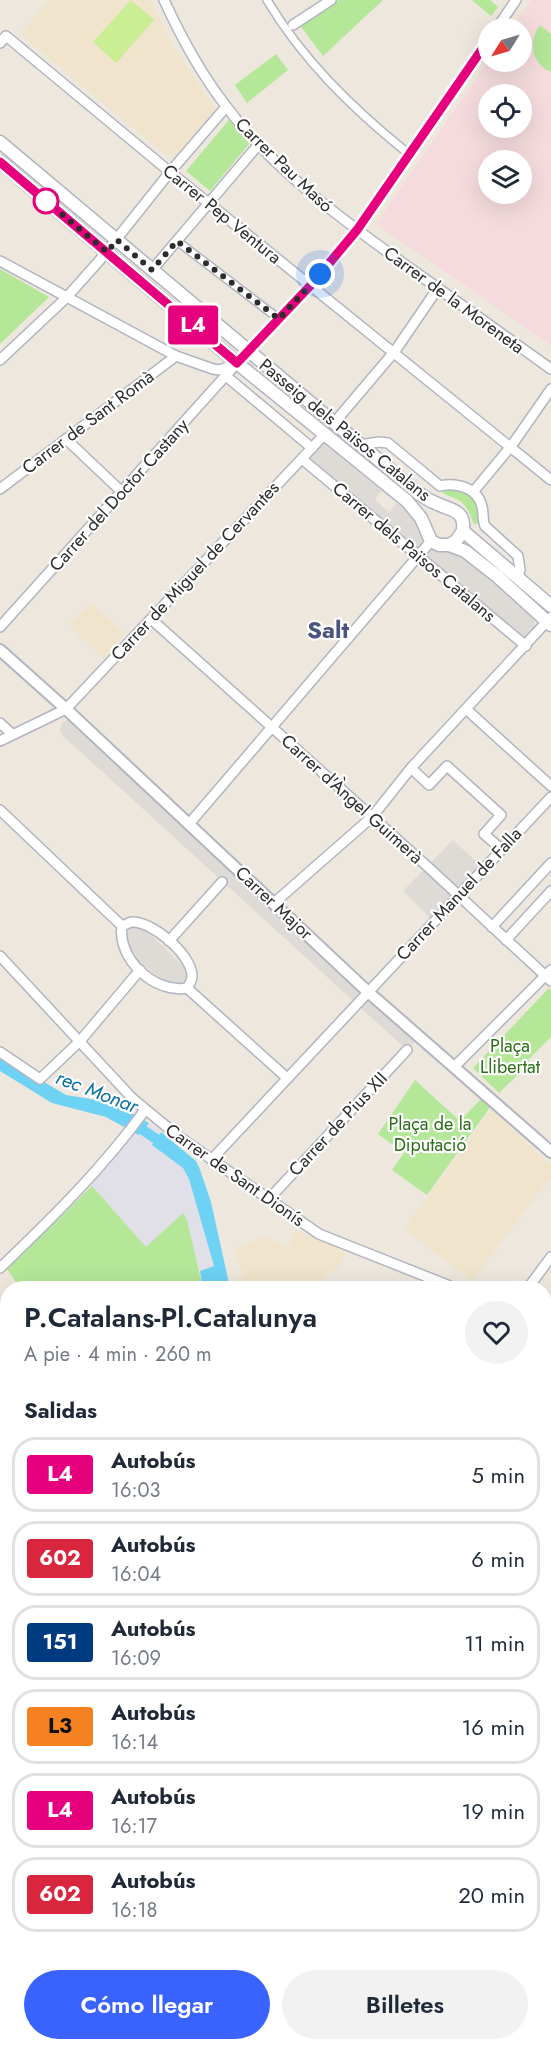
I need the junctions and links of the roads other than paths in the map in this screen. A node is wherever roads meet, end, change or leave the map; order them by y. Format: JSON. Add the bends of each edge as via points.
{"nodes":[{"id":1,"x":164,"y":0,"type":"edge"},
{"id":2,"x":267,"y":0,"type":"edge"},
{"id":3,"x":331,"y":0,"type":"edge"},
{"id":4,"x":516,"y":0,"type":"edge"},
{"id":5,"x":504,"y":18,"type":"edge"},
{"id":6,"x":292,"y":25,"type":"dead end"},
{"id":7,"x":3,"y":40,"type":"edge"},
{"id":8,"x":478,"y":55,"type":"edge"},
{"id":9,"x":226,"y":107,"type":"junction"},
{"id":10,"x":0,"y":142,"type":"edge"},
{"id":11,"x":259,"y":144,"type":"junction"},
{"id":12,"x":404,"y":150,"type":"dead end"},
{"id":13,"x":0,"y":162,"type":"edge"},
{"id":14,"x":170,"y":172,"type":"junction"},
{"id":15,"x":209,"y":203,"type":"junction"},
{"id":16,"x":357,"y":230,"type":"junction"},
{"id":17,"x":117,"y":240,"type":"junction"},
{"id":18,"x":177,"y":241,"type":"junction"},
{"id":19,"x":107,"y":252,"type":"junction"},
{"id":20,"x":0,"y":261,"type":"edge"},
{"id":21,"x":152,"y":270,"type":"junction"},
{"id":22,"x":311,"y":285,"type":"junction"},
{"id":23,"x":438,"y":288,"type":"junction"},
{"id":24,"x":66,"y":298,"type":"junction"},
{"id":25,"x":279,"y":319,"type":"junction"},
{"id":26,"x":249,"y":351,"type":"junction"},
{"id":27,"x":393,"y":353,"type":"junction"},
{"id":28,"x":176,"y":356,"type":"junction"},
{"id":29,"x":0,"y":360,"type":"edge"},
{"id":30,"x":237,"y":363,"type":"junction"},
{"id":31,"x":551,"y":369,"type":"edge"},
{"id":32,"x":226,"y":376,"type":"junction"},
{"id":33,"x":551,"y":389,"type":"edge"},
{"id":34,"x":334,"y":423,"type":"junction"},
{"id":35,"x":325,"y":434,"type":"junction"},
{"id":36,"x":66,"y":439,"type":"junction"},
{"id":37,"x":360,"y":445,"type":"junction"},
{"id":38,"x":511,"y":446,"type":"junction"},
{"id":39,"x":312,"y":448,"type":"junction"},
{"id":40,"x":302,"y":459,"type":"junction"},
{"id":41,"x":551,"y":480,"type":"edge"},
{"id":42,"x":0,"y":489,"type":"edge"},
{"id":43,"x":122,"y":492,"type":"junction"},
{"id":44,"x":474,"y":492,"type":"junction"},
{"id":45,"x":443,"y":507,"type":"junction"},
{"id":46,"x":426,"y":526,"type":"junction"},
{"id":47,"x":463,"y":531,"type":"junction"},
{"id":48,"x":431,"y":541,"type":"junction"},
{"id":49,"x":449,"y":545,"type":"junction"},
{"id":50,"x":419,"y":555,"type":"junction"},
{"id":51,"x":518,"y":577,"type":"junction"},
{"id":52,"x":551,"y":606,"type":"edge"},
{"id":53,"x":151,"y":619,"type":"junction"},
{"id":54,"x":550,"y":621,"type":"edge"},
{"id":55,"x":0,"y":627,"type":"edge"},
{"id":56,"x":526,"y":646,"type":"junction"},
{"id":57,"x":0,"y":650,"type":"edge"},
{"id":58,"x":66,"y":709,"type":"junction"},
{"id":59,"x":466,"y":709,"type":"junction"},
{"id":60,"x":0,"y":723,"type":"edge"},
{"id":61,"x":272,"y":728,"type":"junction"},
{"id":62,"x":12,"y":735,"type":"junction"},
{"id":63,"x":0,"y":741,"type":"edge"},
{"id":64,"x":411,"y":768,"type":"junction"},
{"id":65,"x":551,"y":786,"type":"edge"},
{"id":66,"x":551,"y":797,"type":"edge"},
{"id":67,"x":0,"y":810,"type":"edge"},
{"id":68,"x":372,"y":817,"type":"junction"},
{"id":69,"x":189,"y":824,"type":"junction"},
{"id":70,"x":501,"y":849,"type":"junction"},
{"id":71,"x":551,"y":863,"type":"edge"},
{"id":72,"x":222,"y":882,"type":"dead end"},
{"id":73,"x":551,"y":891,"type":"edge"},
{"id":74,"x":458,"y":894,"type":"junction"},
{"id":75,"x":274,"y":903,"type":"junction"},
{"id":76,"x":122,"y":926,"type":"junction"},
{"id":77,"x":492,"y":927,"type":"junction"},
{"id":78,"x":506,"y":940,"type":"junction"},
{"id":79,"x":169,"y":941,"type":"junction"},
{"id":80,"x":0,"y":956,"type":"edge"},
{"id":81,"x":141,"y":970,"type":"junction"},
{"id":82,"x":549,"y":976,"type":"edge"},
{"id":83,"x":187,"y":988,"type":"junction"},
{"id":84,"x":367,"y":991,"type":"junction"},
{"id":85,"x":80,"y":1041,"type":"junction"},
{"id":86,"x":407,"y":1050,"type":"dead end"},
{"id":87,"x":0,"y":1052,"type":"edge"},
{"id":88,"x":453,"y":1067,"type":"junction"},
{"id":89,"x":287,"y":1078,"type":"junction"},
{"id":90,"x":144,"y":1112,"type":"junction"},
{"id":91,"x":551,"y":1152,"type":"edge"},
{"id":92,"x":212,"y":1158,"type":"junction"},
{"id":93,"x":269,"y":1199,"type":"junction"},
{"id":94,"x":551,"y":1257,"type":"edge"},
{"id":95,"x":0,"y":1268,"type":"edge"},
{"id":96,"x":437,"y":1281,"type":"edge"},
{"id":97,"x":533,"y":1281,"type":"edge"}],
"edges":[{"from":1,"to":9,"type":"street","name":"Carrer Pau Masó","via":[[191,54]]},
{"from":2,"to":12,"type":"street","via":[[296,43],[332,84]]},
{"from":3,"to":6,"type":"street"},
{"from":4,"to":5,"type":"street"},
{"from":7,"to":14,"type":"street","name":"Carrer Pep Ventura"},
{"from":8,"to":16,"type":"street","name":"Carrer del Doctor Castany"},
{"from":9,"to":11,"type":"street","name":"Carrer Pau Masó"},
{"from":9,"to":14,"type":"street"},
{"from":10,"to":17,"type":"main road","name":"Passeig dels Països Catalans"},
{"from":11,"to":15,"type":"street"},
{"from":11,"to":16,"type":"street","name":"Carrer Pau Masó"},
{"from":13,"to":19,"type":"main road"},
{"from":14,"to":15,"type":"street","name":"Carrer Pep Ventura"},
{"from":14,"to":17,"type":"street"},
{"from":15,"to":18,"type":"street"},
{"from":15,"to":22,"type":"street","name":"Carrer Pep Ventura"},
{"from":16,"to":22,"type":"street","name":"Carrer del Doctor Castany"},
{"from":16,"to":23,"type":"street","name":"Carrer de la Moreneta"},
{"from":17,"to":19,"type":"street"},
{"from":17,"to":21,"type":"main road","name":"Passeig dels Països Catalans"},
{"from":18,"to":21,"type":"street"},
{"from":18,"to":25,"type":"street"},
{"from":19,"to":24,"type":"street"},
{"from":19,"to":30,"type":"main road"},
{"from":20,"to":24,"type":"street"},
{"from":21,"to":26,"type":"main road","name":"Passeig dels Països Catalans"},
{"from":22,"to":25,"type":"street","name":"Carrer del Doctor Castany"},
{"from":22,"to":27,"type":"street","name":"Carrer Pep Ventura"},
{"from":23,"to":27,"type":"street"},
{"from":23,"to":31,"type":"street","name":"Carrer de la Moreneta"},
{"from":24,"to":28,"type":"street"},
{"from":24,"to":29,"type":"street"},
{"from":25,"to":26,"type":"street","name":"Carrer del Doctor Castany"},
{"from":26,"to":30,"type":"street","name":"Carrer del Doctor Castany"},
{"from":26,"to":34,"type":"main road","name":"Passeig dels Països Catalans"},
{"from":27,"to":34,"type":"street"},
{"from":27,"to":38,"type":"street","name":"Carrer Pep Ventura"},
{"from":28,"to":30,"type":"street","via":[[220,370]]},
{"from":28,"to":36,"type":"street","name":"Carrer de Sant Romà"},
{"from":30,"to":32,"type":"street","name":"Carrer del Doctor Castany"},
{"from":30,"to":35,"type":"main road"},
{"from":32,"to":39,"type":"street"},
{"from":32,"to":43,"type":"street","name":"Carrer del Doctor Castany"},
{"from":33,"to":38,"type":"street"},
{"from":34,"to":37,"type":"main road","name":"Passeig dels Països Catalans"},
{"from":35,"to":39,"type":"street","name":"Carrer de Miguel de Cervantes"},
{"from":35,"to":46,"type":"main road","via":[[407,501]]},
{"from":36,"to":42,"type":"street","name":"Carrer de Sant Romà"},
{"from":36,"to":43,"type":"street"},
{"from":37,"to":44,"type":"street","via":[[388,443],[440,486],[458,485]]},
{"from":37,"to":45,"type":"main road","name":"Passeig dels Països Catalans","via":[[418,493]]},
{"from":38,"to":41,"type":"street","name":"Carrer Pep Ventura"},
{"from":38,"to":44,"type":"street"},
{"from":39,"to":40,"type":"street","name":"Carrer de Miguel de Cervantes"},
{"from":40,"to":50,"type":"street","name":"Carrer dels Països Catalans"},
{"from":40,"to":53,"type":"street","name":"Carrer de Miguel de Cervantes"},
{"from":43,"to":55,"type":"street","name":"Carrer del Doctor Castany"},
{"from":44,"to":51,"type":"street","via":[[483,508],[485,526],[518,556]]},
{"from":45,"to":46,"type":"main road","name":"Passeig dels Països Catalans","via":[[431,515]]},
{"from":45,"to":47,"type":"main road","name":"Passeig dels Països Catalans","via":[[458,514]]},
{"from":46,"to":48,"type":"main road"},
{"from":47,"to":49,"type":"main road"},
{"from":47,"to":51,"type":"main road","name":"Passeig dels Països Catalans"},
{"from":48,"to":49,"type":"main road"},
{"from":48,"to":50,"type":"street"},
{"from":49,"to":54,"type":"main road","via":[[465,551]]},
{"from":50,"to":56,"type":"street","name":"Carrer dels Països Catalans"},
{"from":50,"to":61,"type":"street"},
{"from":51,"to":52,"type":"main road","name":"Passeig dels Països Catalans"},
{"from":53,"to":58,"type":"street","name":"Carrer de Miguel de Cervantes"},
{"from":53,"to":61,"type":"street","name":"Carrer d'Àngel Guimerà"},
{"from":54,"to":56,"type":"street"},
{"from":56,"to":59,"type":"street"},
{"from":57,"to":58,"type":"street","name":"Carrer Major"},
{"from":58,"to":62,"type":"street"},
{"from":58,"to":69,"type":"street","name":"Carrer Major"},
{"from":59,"to":64,"type":"street"},
{"from":59,"to":65,"type":"street"},
{"from":60,"to":62,"type":"street"},
{"from":61,"to":68,"type":"street","name":"Carrer d'Àngel Guimerà"},
{"from":61,"to":69,"type":"street"},
{"from":62,"to":63,"type":"street"},
{"from":64,"to":68,"type":"street"},
{"from":64,"to":70,"type":"street","via":[[429,785],[447,766],[501,815],[483,834]]},
{"from":66,"to":70,"type":"street","name":"Carrer Manuel de Falla"},
{"from":67,"to":76,"type":"street"},
{"from":68,"to":74,"type":"street","name":"Carrer d'Àngel Guimerà"},
{"from":68,"to":75,"type":"street"},
{"from":69,"to":75,"type":"street","name":"Carrer Major"},
{"from":70,"to":74,"type":"street","name":"Carrer Manuel de Falla"},
{"from":71,"to":77,"type":"street"},
{"from":72,"to":79,"type":"street"},
{"from":73,"to":78,"type":"street"},
{"from":74,"to":77,"type":"street","name":"Carrer d'Àngel Guimerà"},
{"from":74,"to":84,"type":"street","name":"Carrer Manuel de Falla"},
{"from":75,"to":84,"type":"street","name":"Carrer Major"},
{"from":76,"to":79,"type":"street","via":[[141,922]]},
{"from":76,"to":81,"type":"street","via":[[123,947]]},
{"from":77,"to":78,"type":"street","name":"Carrer d'Àngel Guimerà"},
{"from":78,"to":82,"type":"street","name":"Carrer d'Àngel Guimerà"},
{"from":79,"to":83,"type":"street","via":[[191,968]]},
{"from":80,"to":85,"type":"street","name":"Carrer de Sant Dionís"},
{"from":81,"to":83,"type":"street","via":[[163,986]]},
{"from":81,"to":85,"type":"street"},
{"from":82,"to":88,"type":"street"},
{"from":83,"to":89,"type":"street"},
{"from":84,"to":88,"type":"street","name":"Carrer Major"},
{"from":84,"to":89,"type":"street","name":"Carrer Manuel de Falla"},
{"from":85,"to":87,"type":"street","via":[[40,1079]]},
{"from":85,"to":90,"type":"street","name":"Carrer de Sant Dionís"},
{"from":86,"to":93,"type":"street","name":"Carrer de Pius XII"},
{"from":88,"to":91,"type":"street","name":"Carrer Major"},
{"from":89,"to":92,"type":"street","name":"Carrer Manuel de Falla"},
{"from":90,"to":92,"type":"street","name":"Carrer de Sant Dionís"},
{"from":90,"to":95,"type":"street","via":[[111,1156]]},
{"from":92,"to":93,"type":"street","name":"Carrer de Sant Dionís"},
{"from":93,"to":96,"type":"street","name":"Carrer de Sant Dionís","via":[[319,1234]]},
{"from":94,"to":97,"type":"street"}]}
